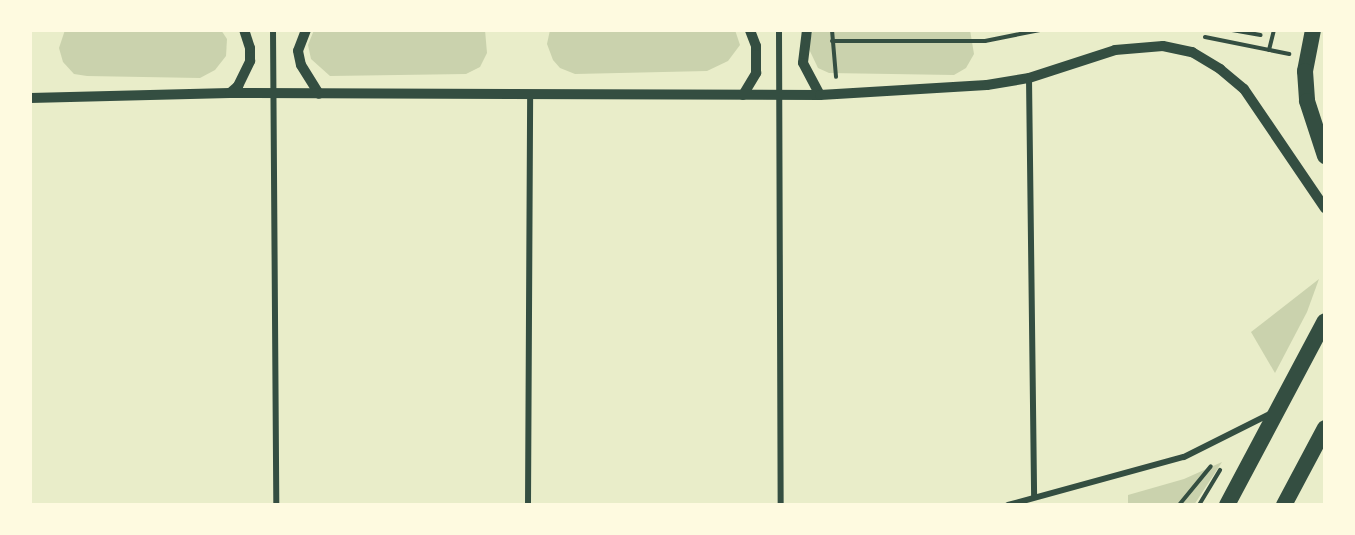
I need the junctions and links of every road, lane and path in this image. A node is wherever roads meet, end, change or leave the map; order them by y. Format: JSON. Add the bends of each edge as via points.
{"nodes":[{"id":1,"x":244,"y":30,"type":"edge"},
{"id":2,"x":273,"y":30,"type":"edge"},
{"id":3,"x":306,"y":30,"type":"edge"},
{"id":4,"x":750,"y":30,"type":"edge"},
{"id":5,"x":779,"y":30,"type":"edge"},
{"id":6,"x":807,"y":30,"type":"edge"},
{"id":7,"x":832,"y":30,"type":"edge"},
{"id":8,"x":1040,"y":30,"type":"edge"},
{"id":9,"x":1233,"y":30,"type":"edge"},
{"id":10,"x":1274,"y":30,"type":"edge"},
{"id":11,"x":1313,"y":30,"type":"edge"},
{"id":12,"x":1261,"y":35,"type":"dead end"},
{"id":13,"x":1201,"y":37,"type":"dead end"},
{"id":14,"x":832,"y":41,"type":"junction"},
{"id":15,"x":1269,"y":50,"type":"junction"},
{"id":16,"x":1292,"y":55,"type":"dead end"},
{"id":17,"x":1029,"y":78,"type":"junction"},
{"id":18,"x":837,"y":92,"type":"junction"},
{"id":19,"x":230,"y":93,"type":"junction"},
{"id":20,"x":530,"y":93,"type":"junction"},
{"id":21,"x":274,"y":94,"type":"junction"},
{"id":22,"x":319,"y":94,"type":"junction"},
{"id":23,"x":743,"y":95,"type":"junction"},
{"id":24,"x":780,"y":95,"type":"junction"},
{"id":25,"x":820,"y":95,"type":"junction"},
{"id":26,"x":30,"y":99,"type":"edge"},
{"id":27,"x":1325,"y":156,"type":"edge"},
{"id":28,"x":1325,"y":208,"type":"edge"},
{"id":29,"x":1325,"y":321,"type":"edge"},
{"id":30,"x":1279,"y":409,"type":"junction"},
{"id":31,"x":1325,"y":428,"type":"edge"},
{"id":32,"x":1211,"y":466,"type":"dead end"},
{"id":33,"x":1034,"y":497,"type":"junction"},
{"id":34,"x":276,"y":505,"type":"edge"},
{"id":35,"x":528,"y":505,"type":"edge"},
{"id":36,"x":781,"y":505,"type":"edge"},
{"id":37,"x":1008,"y":505,"type":"edge"},
{"id":38,"x":1179,"y":505,"type":"edge"},
{"id":39,"x":1227,"y":505,"type":"edge"},
{"id":40,"x":1284,"y":505,"type":"edge"}],
"edges":[{"from":1,"to":19,"type":"street","via":[[250,61],[238,86]]},
{"from":2,"to":21,"type":"street"},
{"from":3,"to":22,"type":"street","via":[[298,51],[300,65]]},
{"from":4,"to":23,"type":"street","via":[[757,58],[752,83]]},
{"from":5,"to":24,"type":"street"},
{"from":6,"to":25,"type":"street","via":[[803,63]]},
{"from":7,"to":14,"type":"path"},
{"from":8,"to":14,"type":"path","via":[[985,41]]},
{"from":9,"to":12,"type":"path"},
{"from":10,"to":15,"type":"path"},
{"from":11,"to":27,"type":"highway","via":[[1305,71],[1307,101]]},
{"from":13,"to":15,"type":"path"},
{"from":14,"to":18,"type":"path"},
{"from":15,"to":16,"type":"path"},
{"from":17,"to":18,"type":"street","via":[[987,85]]},
{"from":17,"to":28,"type":"street","via":[[1135,46],[1192,52],[1244,89]]},
{"from":17,"to":33,"type":"street"},
{"from":18,"to":25,"type":"street"},
{"from":19,"to":21,"type":"street"},
{"from":19,"to":26,"type":"street"},
{"from":20,"to":22,"type":"street"},
{"from":20,"to":23,"type":"street"},
{"from":20,"to":35,"type":"street"},
{"from":21,"to":22,"type":"street"},
{"from":21,"to":34,"type":"street"},
{"from":23,"to":24,"type":"street"},
{"from":24,"to":25,"type":"street"},
{"from":24,"to":36,"type":"street"},
{"from":29,"to":30,"type":"highway"},
{"from":30,"to":33,"type":"street","via":[[1184,457]]},
{"from":30,"to":39,"type":"highway"},
{"from":31,"to":40,"type":"highway"},
{"from":32,"to":38,"type":"path"},
{"from":33,"to":37,"type":"street"}]}
